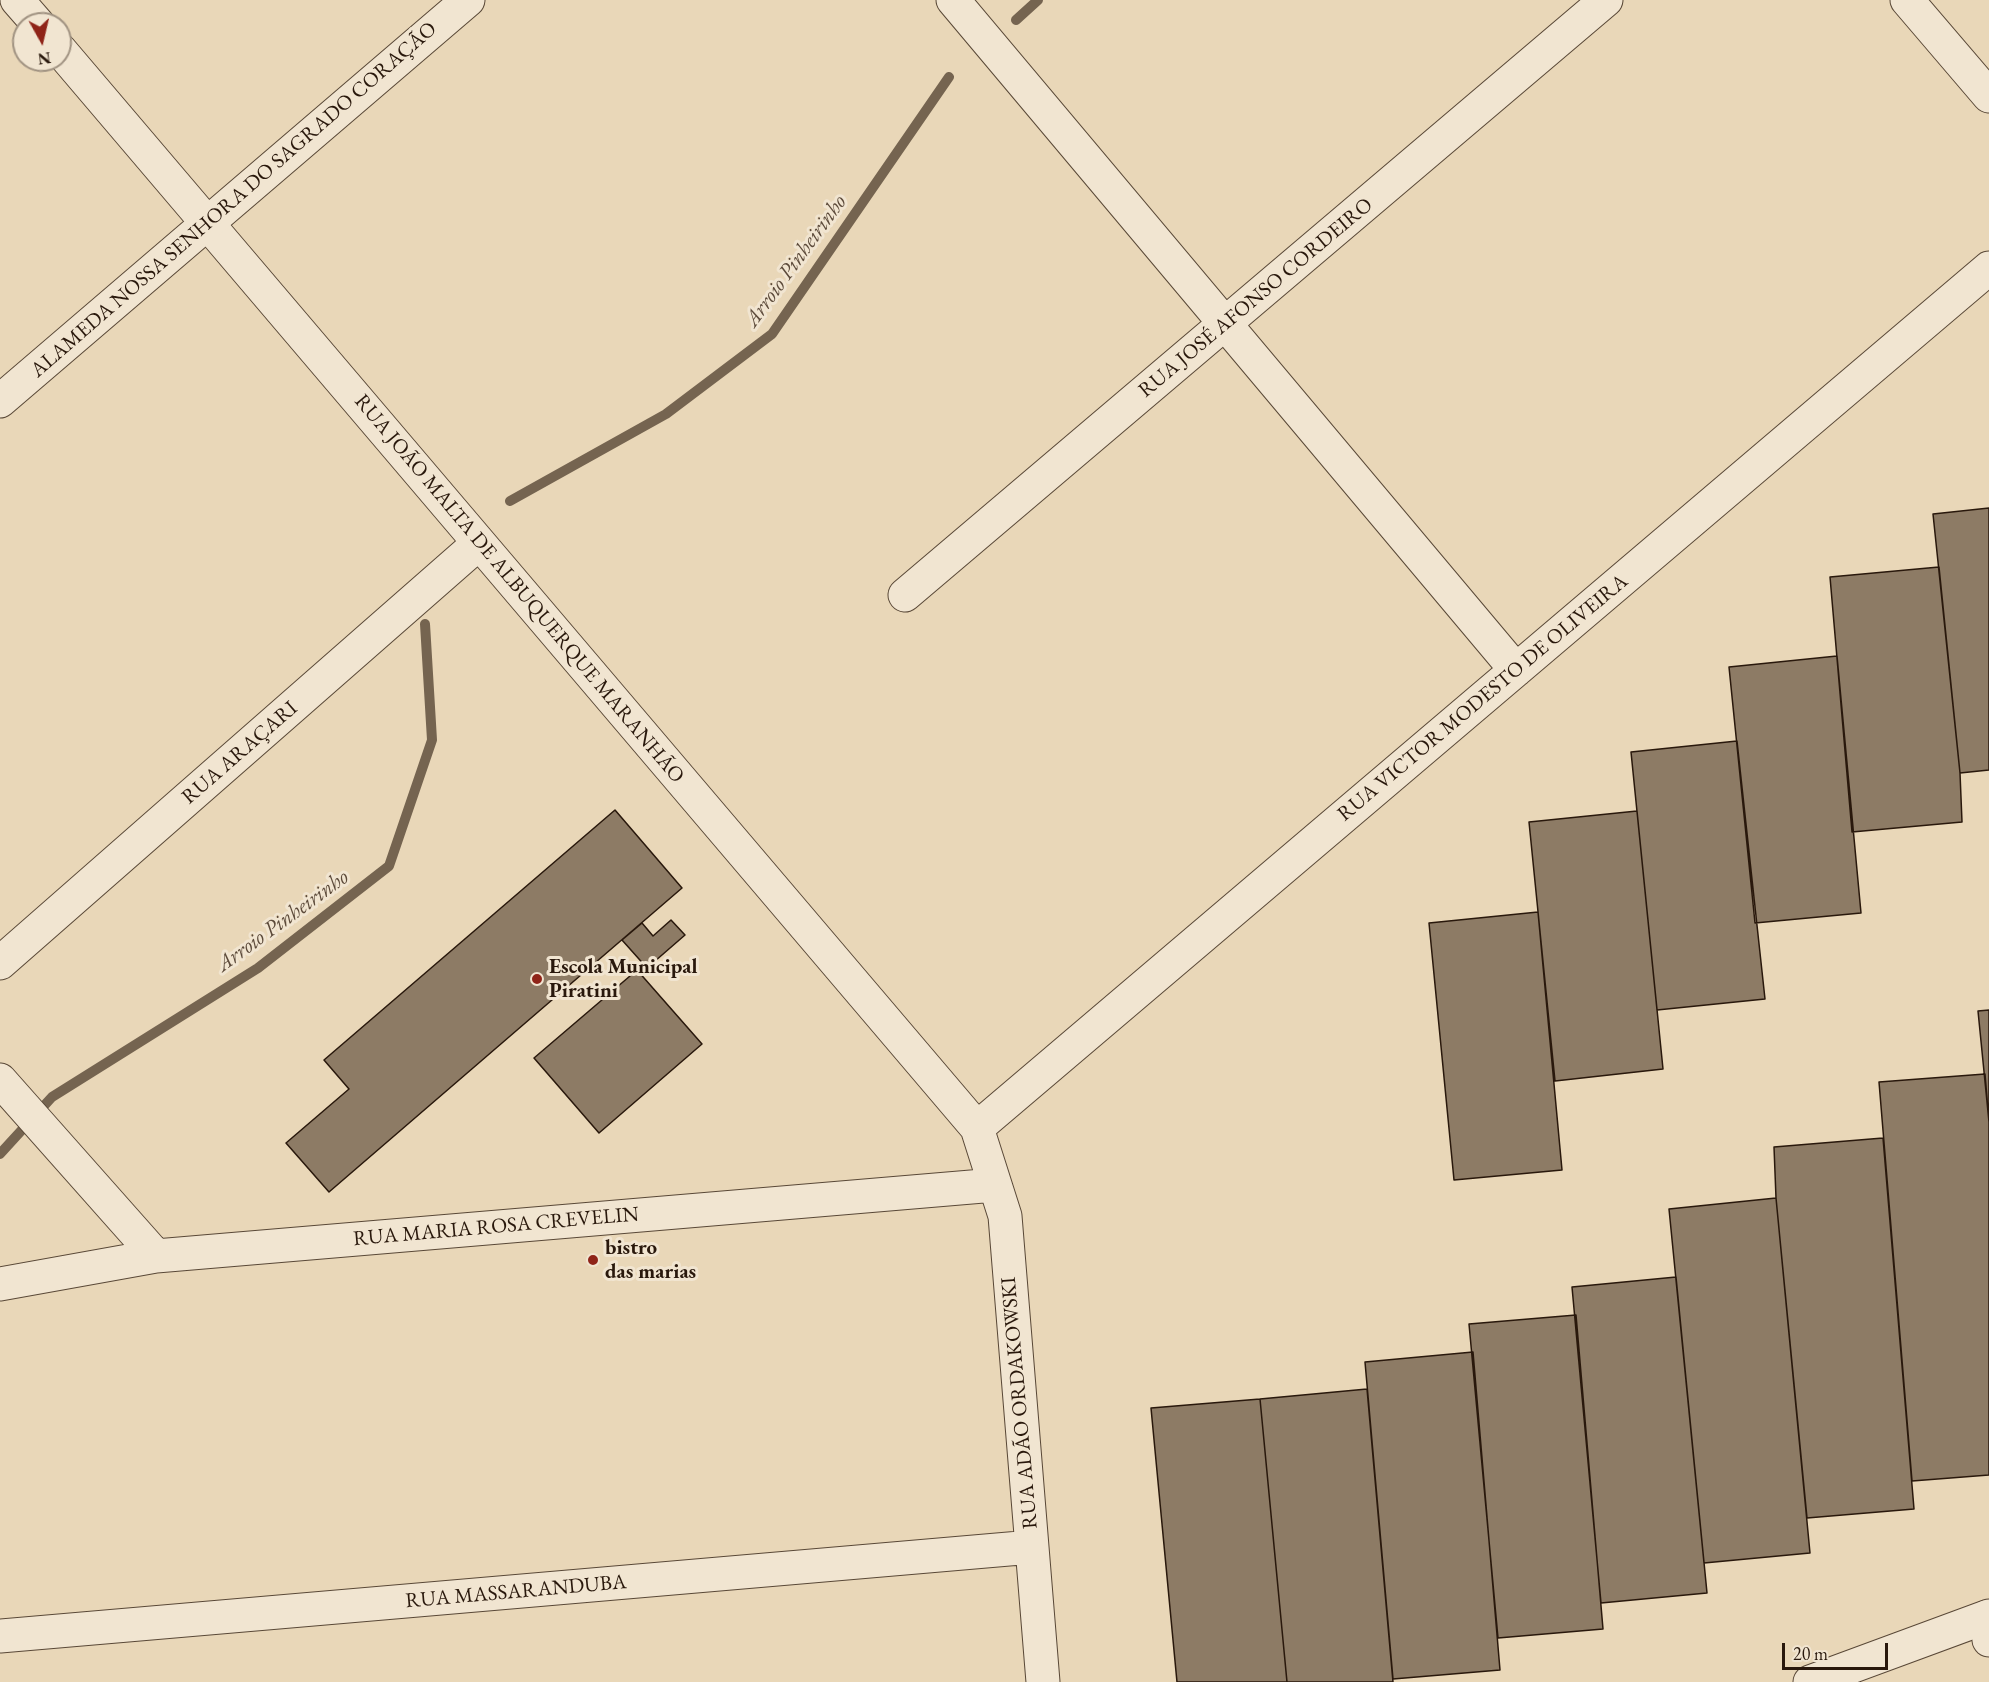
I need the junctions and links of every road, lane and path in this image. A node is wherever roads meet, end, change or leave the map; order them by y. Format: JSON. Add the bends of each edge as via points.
{"nodes":[{"id":1,"x":17,"y":0,"type":"edge"},
{"id":2,"x":468,"y":0,"type":"edge"},
{"id":3,"x":954,"y":0,"type":"edge"},
{"id":4,"x":1606,"y":0,"type":"edge"},
{"id":5,"x":1907,"y":0,"type":"edge"},
{"id":6,"x":28,"y":12,"type":"edge"},
{"id":7,"x":72,"y":64,"type":"edge"},
{"id":8,"x":1989,"y":96,"type":"edge"},
{"id":9,"x":207,"y":223,"type":"junction"},
{"id":10,"x":1989,"y":268,"type":"edge"},
{"id":11,"x":1225,"y":324,"type":"junction"},
{"id":12,"x":0,"y":401,"type":"edge"},
{"id":13,"x":479,"y":543,"type":"junction"},
{"id":14,"x":905,"y":595,"type":"dead end"},
{"id":15,"x":1516,"y":670,"type":"junction"},
{"id":16,"x":0,"y":963,"type":"edge"},
{"id":17,"x":9,"y":1090,"type":"edge"},
{"id":18,"x":977,"y":1128,"type":"junction"},
{"id":19,"x":995,"y":1185,"type":"junction"},
{"id":20,"x":156,"y":1256,"type":"junction"},
{"id":21,"x":0,"y":1284,"type":"edge"},
{"id":22,"x":1032,"y":1547,"type":"junction"},
{"id":23,"x":1988,"y":1624,"type":"edge"},
{"id":24,"x":0,"y":1636,"type":"edge"},
{"id":25,"x":1043,"y":1682,"type":"edge"},
{"id":26,"x":1810,"y":1682,"type":"edge"}],
"edges":[{"from":1,"to":6,"type":"street"},
{"from":2,"to":9,"type":"street","name":"ALAMEDA NOSSA SENHORA DO SAGRADO CORAÇÃO"},
{"from":3,"to":11,"type":"street"},
{"from":4,"to":11,"type":"street","name":"RUA JOSÉ AFONSO CORDEIRO"},
{"from":5,"to":8,"type":"street"},
{"from":7,"to":9,"type":"street","name":"RUA JOÃO MALTA DE ALBUQUERQUE MARANHÃO"},
{"from":9,"to":12,"type":"street","name":"ALAMEDA NOSSA SENHORA DO SAGRADO CORAÇÃO"},
{"from":9,"to":13,"type":"street","name":"RUA JOÃO MALTA DE ALBUQUERQUE MARANHÃO"},
{"from":10,"to":15,"type":"street","name":"RUA VICTOR MODESTO DE OLIVEIRA"},
{"from":11,"to":14,"type":"street","name":"RUA JOSÉ AFONSO CORDEIRO"},
{"from":11,"to":15,"type":"street"},
{"from":13,"to":16,"type":"street","name":"RUA ARAÇARI"},
{"from":13,"to":18,"type":"street","name":"RUA JOÃO MALTA DE ALBUQUERQUE MARANHÃO"},
{"from":15,"to":18,"type":"street","name":"RUA VICTOR MODESTO DE OLIVEIRA"},
{"from":17,"to":20,"type":"street"},
{"from":18,"to":19,"type":"street","name":"RUA ADÃO ORDAKOWSKI"},
{"from":19,"to":20,"type":"street","name":"RUA MARIA ROSA CREVELIN"},
{"from":19,"to":22,"type":"street","name":"RUA ADÃO ORDAKOWSKI","via":[[1005,1216]]},
{"from":20,"to":21,"type":"street","name":"RUA MARIA ROSA CREVELIN"},
{"from":22,"to":24,"type":"street","name":"RUA MASSARANDUBA"},
{"from":22,"to":25,"type":"street","name":"RUA ADÃO ORDAKOWSKI"},
{"from":23,"to":26,"type":"street"}]}
